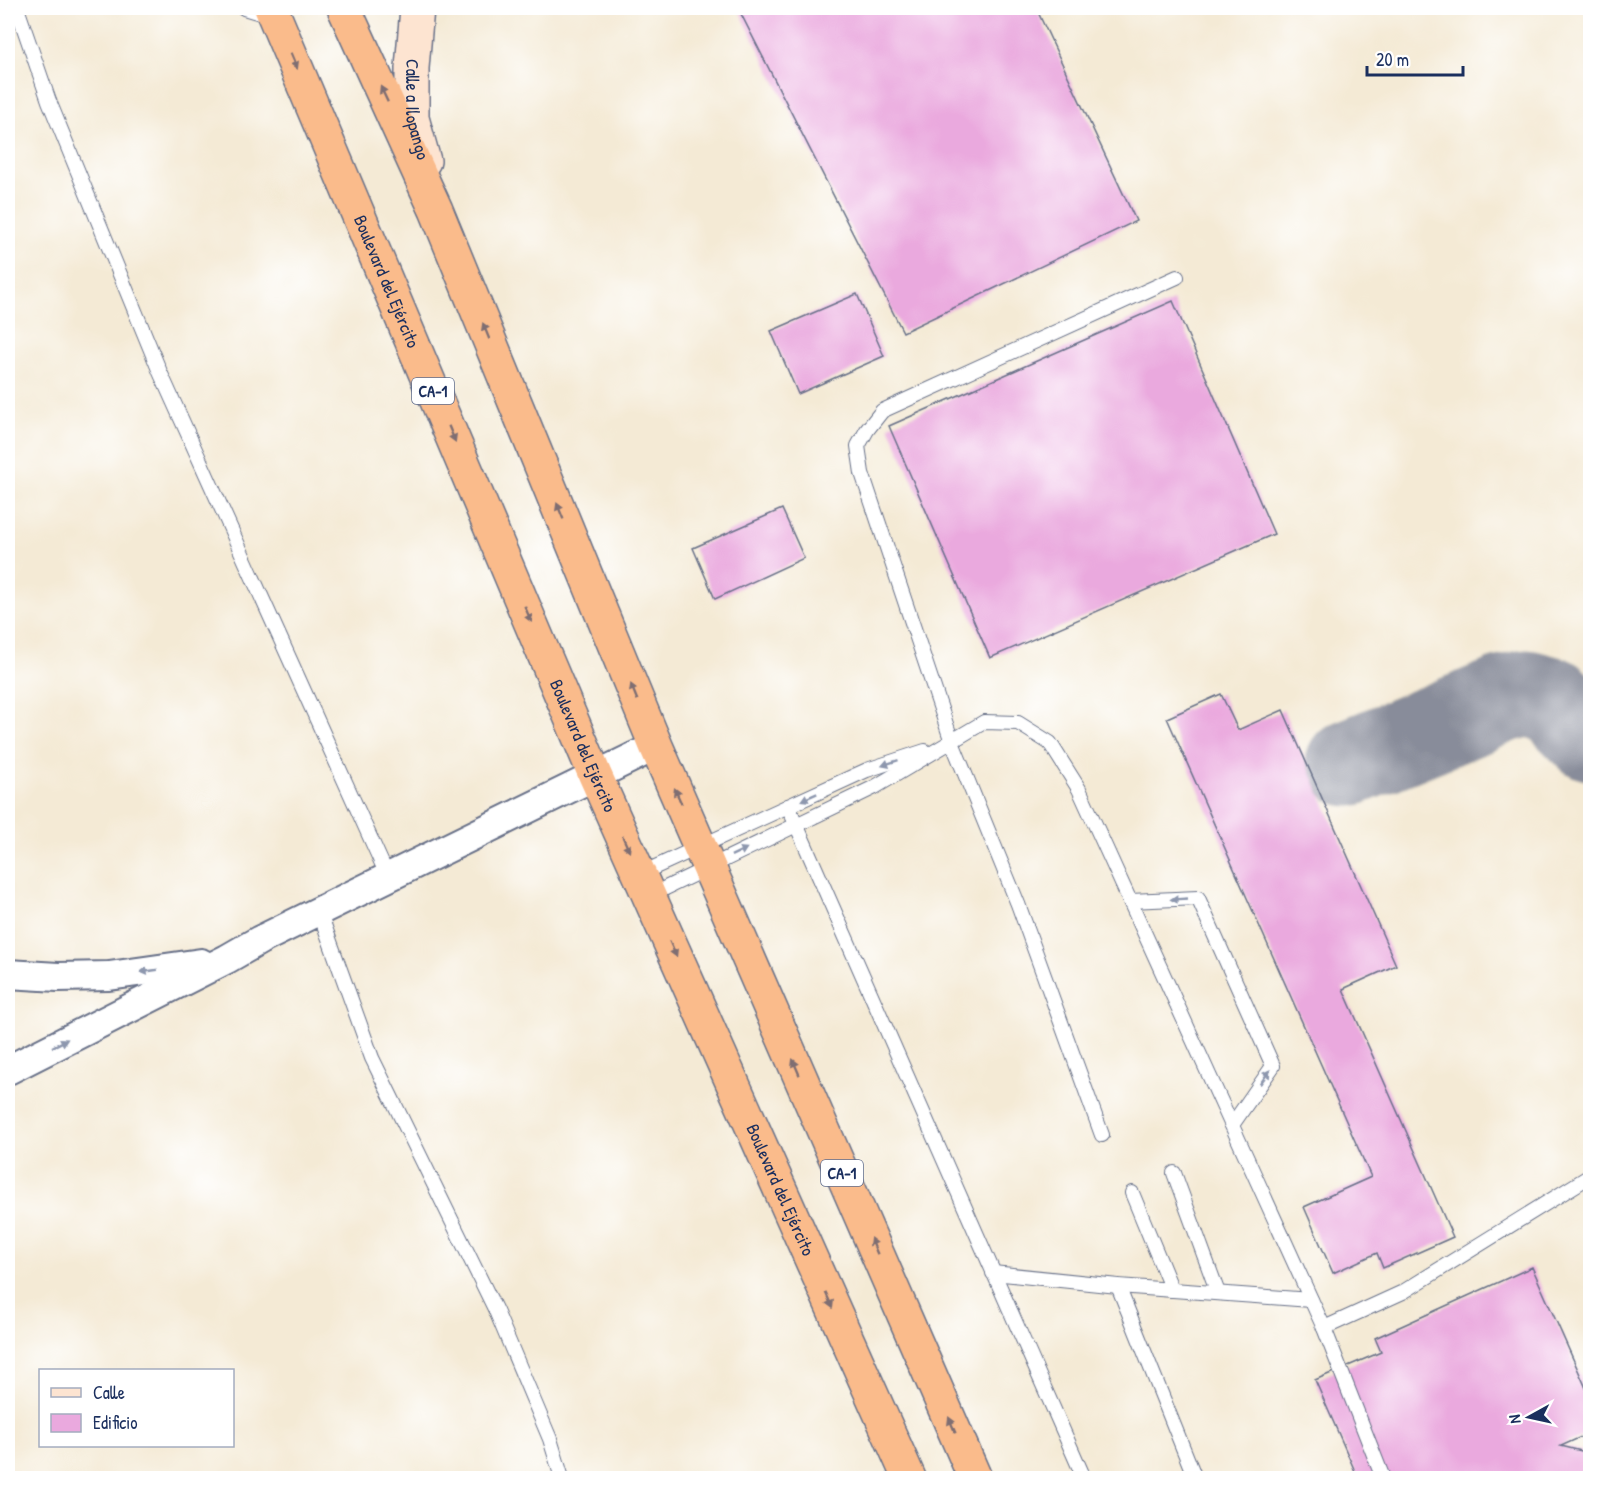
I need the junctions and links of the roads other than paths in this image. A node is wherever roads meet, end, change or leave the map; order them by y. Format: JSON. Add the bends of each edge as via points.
{"nodes":[{"id":1,"x":17,"y":8,"type":"edge"},
{"id":2,"x":244,"y":8,"type":"edge"},
{"id":3,"x":344,"y":8,"type":"edge"},
{"id":4,"x":417,"y":8,"type":"edge"},
{"id":5,"x":273,"y":12,"type":"edge"},
{"id":6,"x":436,"y":210,"type":"junction"},
{"id":7,"x":1177,"y":277,"type":"dead end"},
{"id":8,"x":952,"y":742,"type":"junction"},
{"id":9,"x":656,"y":746,"type":"junction"},
{"id":10,"x":595,"y":775,"type":"junction"},
{"id":11,"x":788,"y":806,"type":"junction"},
{"id":12,"x":797,"y":824,"type":"junction"},
{"id":13,"x":705,"y":857,"type":"junction"},
{"id":14,"x":388,"y":877,"type":"junction"},
{"id":15,"x":644,"y":885,"type":"junction"},
{"id":16,"x":1130,"y":901,"type":"junction"},
{"id":17,"x":319,"y":911,"type":"junction"},
{"id":18,"x":227,"y":959,"type":"junction"},
{"id":19,"x":8,"y":974,"type":"edge"},
{"id":20,"x":8,"y":1070,"type":"edge"},
{"id":21,"x":1232,"y":1125,"type":"junction"},
{"id":22,"x":1102,"y":1135,"type":"dead end"},
{"id":23,"x":1174,"y":1173,"type":"dead end"},
{"id":24,"x":1590,"y":1176,"type":"edge"},
{"id":25,"x":1132,"y":1193,"type":"dead end"},
{"id":26,"x":993,"y":1273,"type":"junction"},
{"id":27,"x":1118,"y":1286,"type":"junction"},
{"id":28,"x":1172,"y":1290,"type":"junction"},
{"id":29,"x":1218,"y":1293,"type":"junction"},
{"id":30,"x":1311,"y":1300,"type":"junction"},
{"id":31,"x":1324,"y":1328,"type":"junction"},
{"id":32,"x":562,"y":1479,"type":"edge"},
{"id":33,"x":909,"y":1479,"type":"edge"},
{"id":34,"x":975,"y":1479,"type":"edge"},
{"id":35,"x":1084,"y":1479,"type":"edge"},
{"id":36,"x":1195,"y":1479,"type":"edge"},
{"id":37,"x":1383,"y":1479,"type":"edge"}],
"edges":[{"from":1,"to":14,"type":"lane","via":[[49,101],[160,372]]},
{"from":2,"to":5,"type":"lane"},
{"from":6,"to":3,"type":"highway","number":"CA-1","one_way":true},
{"from":4,"to":6,"type":"street","name":"Calle a Ilopango","via":[[412,118]]},
{"from":5,"to":10,"type":"highway","name":"Boulevard del Ejército","number":"CA-1","one_way":true},
{"from":9,"to":6,"type":"highway","number":"CA-1","one_way":true},
{"from":7,"to":8,"type":"lane","via":[[882,411],[858,446],[862,473]]},
{"from":8,"to":11,"type":"lane","one_way":true,"via":[[867,770]]},
{"from":8,"to":12,"type":"lane","via":[[875,787]]},
{"from":8,"to":16,"type":"lane","via":[[984,722],[1018,723],[1050,743],[1080,789]]},
{"from":8,"to":22,"type":"lane","via":[[1018,904]]},
{"from":9,"to":10,"type":"street"},
{"from":13,"to":9,"type":"highway","number":"CA-1","one_way":true},
{"from":10,"to":14,"type":"street"},
{"from":10,"to":15,"type":"highway","name":"Boulevard del Ejército","number":"CA-1","one_way":true},
{"from":11,"to":12,"type":"lane"},
{"from":11,"to":13,"type":"lane"},
{"from":13,"to":12,"type":"lane","one_way":true},
{"from":12,"to":26,"type":"lane"},
{"from":13,"to":15,"type":"lane"},
{"from":13,"to":15,"type":"lane"},
{"from":34,"to":13,"type":"highway","number":"CA-1","one_way":true},
{"from":14,"to":17,"type":"street"},
{"from":15,"to":33,"type":"highway","name":"Boulevard del Ejército","number":"CA-1","one_way":true},
{"from":16,"to":21,"type":"lane"},
{"from":21,"to":16,"type":"lane","one_way":true,"via":[[1273,1066],[1198,898]]},
{"from":17,"to":18,"type":"street"},
{"from":17,"to":32,"type":"lane","via":[[372,1058],[496,1311],[550,1439]]},
{"from":18,"to":19,"type":"street","one_way":true,"via":[[109,976]]},
{"from":20,"to":18,"type":"street","one_way":true},
{"from":21,"to":30,"type":"lane"},
{"from":23,"to":29,"type":"lane"},
{"from":24,"to":31,"type":"lane","via":[[1403,1292]]},
{"from":25,"to":28,"type":"lane"},
{"from":26,"to":27,"type":"lane"},
{"from":26,"to":35,"type":"lane"},
{"from":27,"to":28,"type":"lane"},
{"from":27,"to":36,"type":"lane"},
{"from":28,"to":29,"type":"lane"},
{"from":29,"to":30,"type":"lane"},
{"from":30,"to":31,"type":"lane"},
{"from":31,"to":37,"type":"lane"}]}
